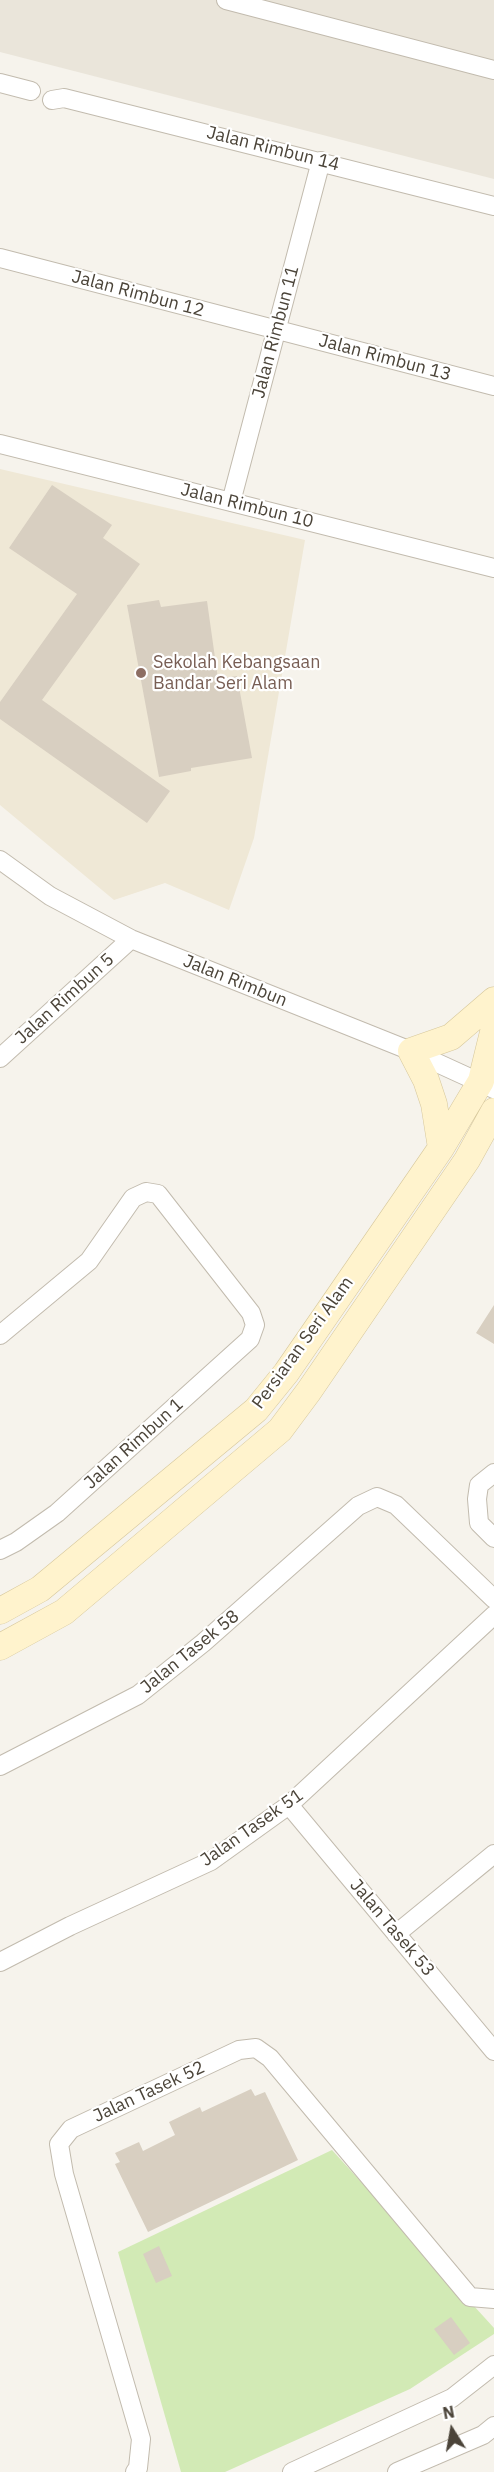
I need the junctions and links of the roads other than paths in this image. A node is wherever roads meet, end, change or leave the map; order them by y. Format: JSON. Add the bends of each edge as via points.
{"nodes":[{"id":1,"x":226,"y":0,"type":"edge"},
{"id":2,"x":494,"y":70,"type":"edge"},
{"id":3,"x":0,"y":83,"type":"edge"},
{"id":4,"x":31,"y":91,"type":"dead end"},
{"id":5,"x":52,"y":100,"type":"dead end"},
{"id":6,"x":321,"y":161,"type":"junction"},
{"id":7,"x":494,"y":206,"type":"edge"},
{"id":8,"x":0,"y":258,"type":"edge"},
{"id":9,"x":277,"y":330,"type":"junction"},
{"id":10,"x":494,"y":386,"type":"edge"},
{"id":11,"x":0,"y":444,"type":"edge"},
{"id":12,"x":231,"y":502,"type":"junction"},
{"id":13,"x":494,"y":568,"type":"edge"},
{"id":14,"x":0,"y":860,"type":"edge"},
{"id":15,"x":131,"y":939,"type":"junction"},
{"id":16,"x":494,"y":1000,"type":"edge"},
{"id":17,"x":494,"y":1028,"type":"edge"},
{"id":18,"x":411,"y":1051,"type":"junction"},
{"id":19,"x":0,"y":1058,"type":"edge"},
{"id":20,"x":487,"y":1085,"type":"edge"},
{"id":21,"x":494,"y":1111,"type":"edge"},
{"id":22,"x":494,"y":1138,"type":"edge"},
{"id":23,"x":441,"y":1148,"type":"junction"},
{"id":24,"x":470,"y":1155,"type":"junction"},
{"id":25,"x":0,"y":1335,"type":"edge"},
{"id":26,"x":494,"y":1473,"type":"edge"},
{"id":27,"x":494,"y":1538,"type":"edge"},
{"id":28,"x":0,"y":1550,"type":"edge"},
{"id":29,"x":494,"y":1599,"type":"edge"},
{"id":30,"x":0,"y":1611,"type":"edge"},
{"id":31,"x":494,"y":1615,"type":"edge"},
{"id":32,"x":0,"y":1647,"type":"edge"},
{"id":33,"x":0,"y":1766,"type":"edge"},
{"id":34,"x":289,"y":1805,"type":"junction"},
{"id":35,"x":494,"y":1854,"type":"edge"},
{"id":36,"x":396,"y":1934,"type":"junction"},
{"id":37,"x":0,"y":1962,"type":"edge"},
{"id":38,"x":494,"y":2051,"type":"edge"},
{"id":39,"x":494,"y":2299,"type":"edge"},
{"id":40,"x":494,"y":2365,"type":"edge"},
{"id":41,"x":494,"y":2426,"type":"edge"},
{"id":42,"x":135,"y":2472,"type":"edge"},
{"id":43,"x":292,"y":2472,"type":"edge"},
{"id":44,"x":397,"y":2472,"type":"edge"}],
"edges":[{"from":1,"to":2,"type":"street"},
{"from":3,"to":4,"type":"street"},
{"from":5,"to":6,"type":"street","name":"Jalan Rimbun 14","via":[[64,98]]},
{"from":6,"to":7,"type":"street","name":"Jalan Rimbun 14"},
{"from":6,"to":9,"type":"street","name":"Jalan Rimbun 11"},
{"from":8,"to":9,"type":"street","name":"Jalan Rimbun 12"},
{"from":9,"to":10,"type":"street","name":"Jalan Rimbun 13"},
{"from":9,"to":12,"type":"street","name":"Jalan Rimbun 11"},
{"from":11,"to":12,"type":"street","name":"Jalan Rimbun 10"},
{"from":12,"to":13,"type":"street","name":"Jalan Rimbun 10"},
{"from":14,"to":15,"type":"street","name":"Jalan Rimbun","via":[[50,896]]},
{"from":15,"to":18,"type":"street","name":"Jalan Rimbun"},
{"from":15,"to":19,"type":"street","name":"Jalan Rimbun 5"},
{"from":16,"to":18,"type":"main road","via":[[451,1037]]},
{"from":17,"to":20,"type":"main road","name":"Persiaran Seri Alam"},
{"from":18,"to":20,"type":"street","name":"Jalan Rimbun"},
{"from":18,"to":23,"type":"main road","via":[[434,1104]]},
{"from":20,"to":23,"type":"main road","name":"Persiaran Seri Alam"},
{"from":21,"to":24,"type":"main road","name":"Persiaran Seri Alam"},
{"from":22,"to":24,"type":"main road"},
{"from":23,"to":30,"type":"main road","name":"Persiaran Seri Alam","via":[[286,1373],[256,1410],[40,1589]]},
{"from":24,"to":32,"type":"main road","name":"Persiaran Seri Alam","via":[[280,1430],[64,1612]]},
{"from":25,"to":28,"type":"street","name":"Jalan Rimbun 1","via":[[89,1261],[134,1198],[146,1192],[158,1194],[251,1313],[255,1325],[250,1339],[57,1513]]},
{"from":26,"to":27,"type":"street","via":[[479,1485],[477,1499],[479,1523]]},
{"from":29,"to":33,"type":"street","name":"Jalan Tasek 58","via":[[396,1505],[377,1497],[358,1506],[138,1695]]},
{"from":31,"to":34,"type":"street","name":"Jalan Tasek 51"},
{"from":34,"to":36,"type":"street","name":"Jalan Tasek 53"},
{"from":34,"to":37,"type":"street","name":"Jalan Tasek 51","via":[[211,1861]]},
{"from":35,"to":36,"type":"street"},
{"from":36,"to":38,"type":"street","name":"Jalan Tasek 53"},
{"from":39,"to":42,"type":"street","name":"Jalan Tasek 52","via":[[470,2297],[270,2058],[256,2048],[239,2050],[71,2129],[59,2144],[64,2174],[141,2439]]},
{"from":40,"to":43,"type":"street","via":[[452,2398]]},
{"from":41,"to":44,"type":"street","via":[[483,2435]]}]}
